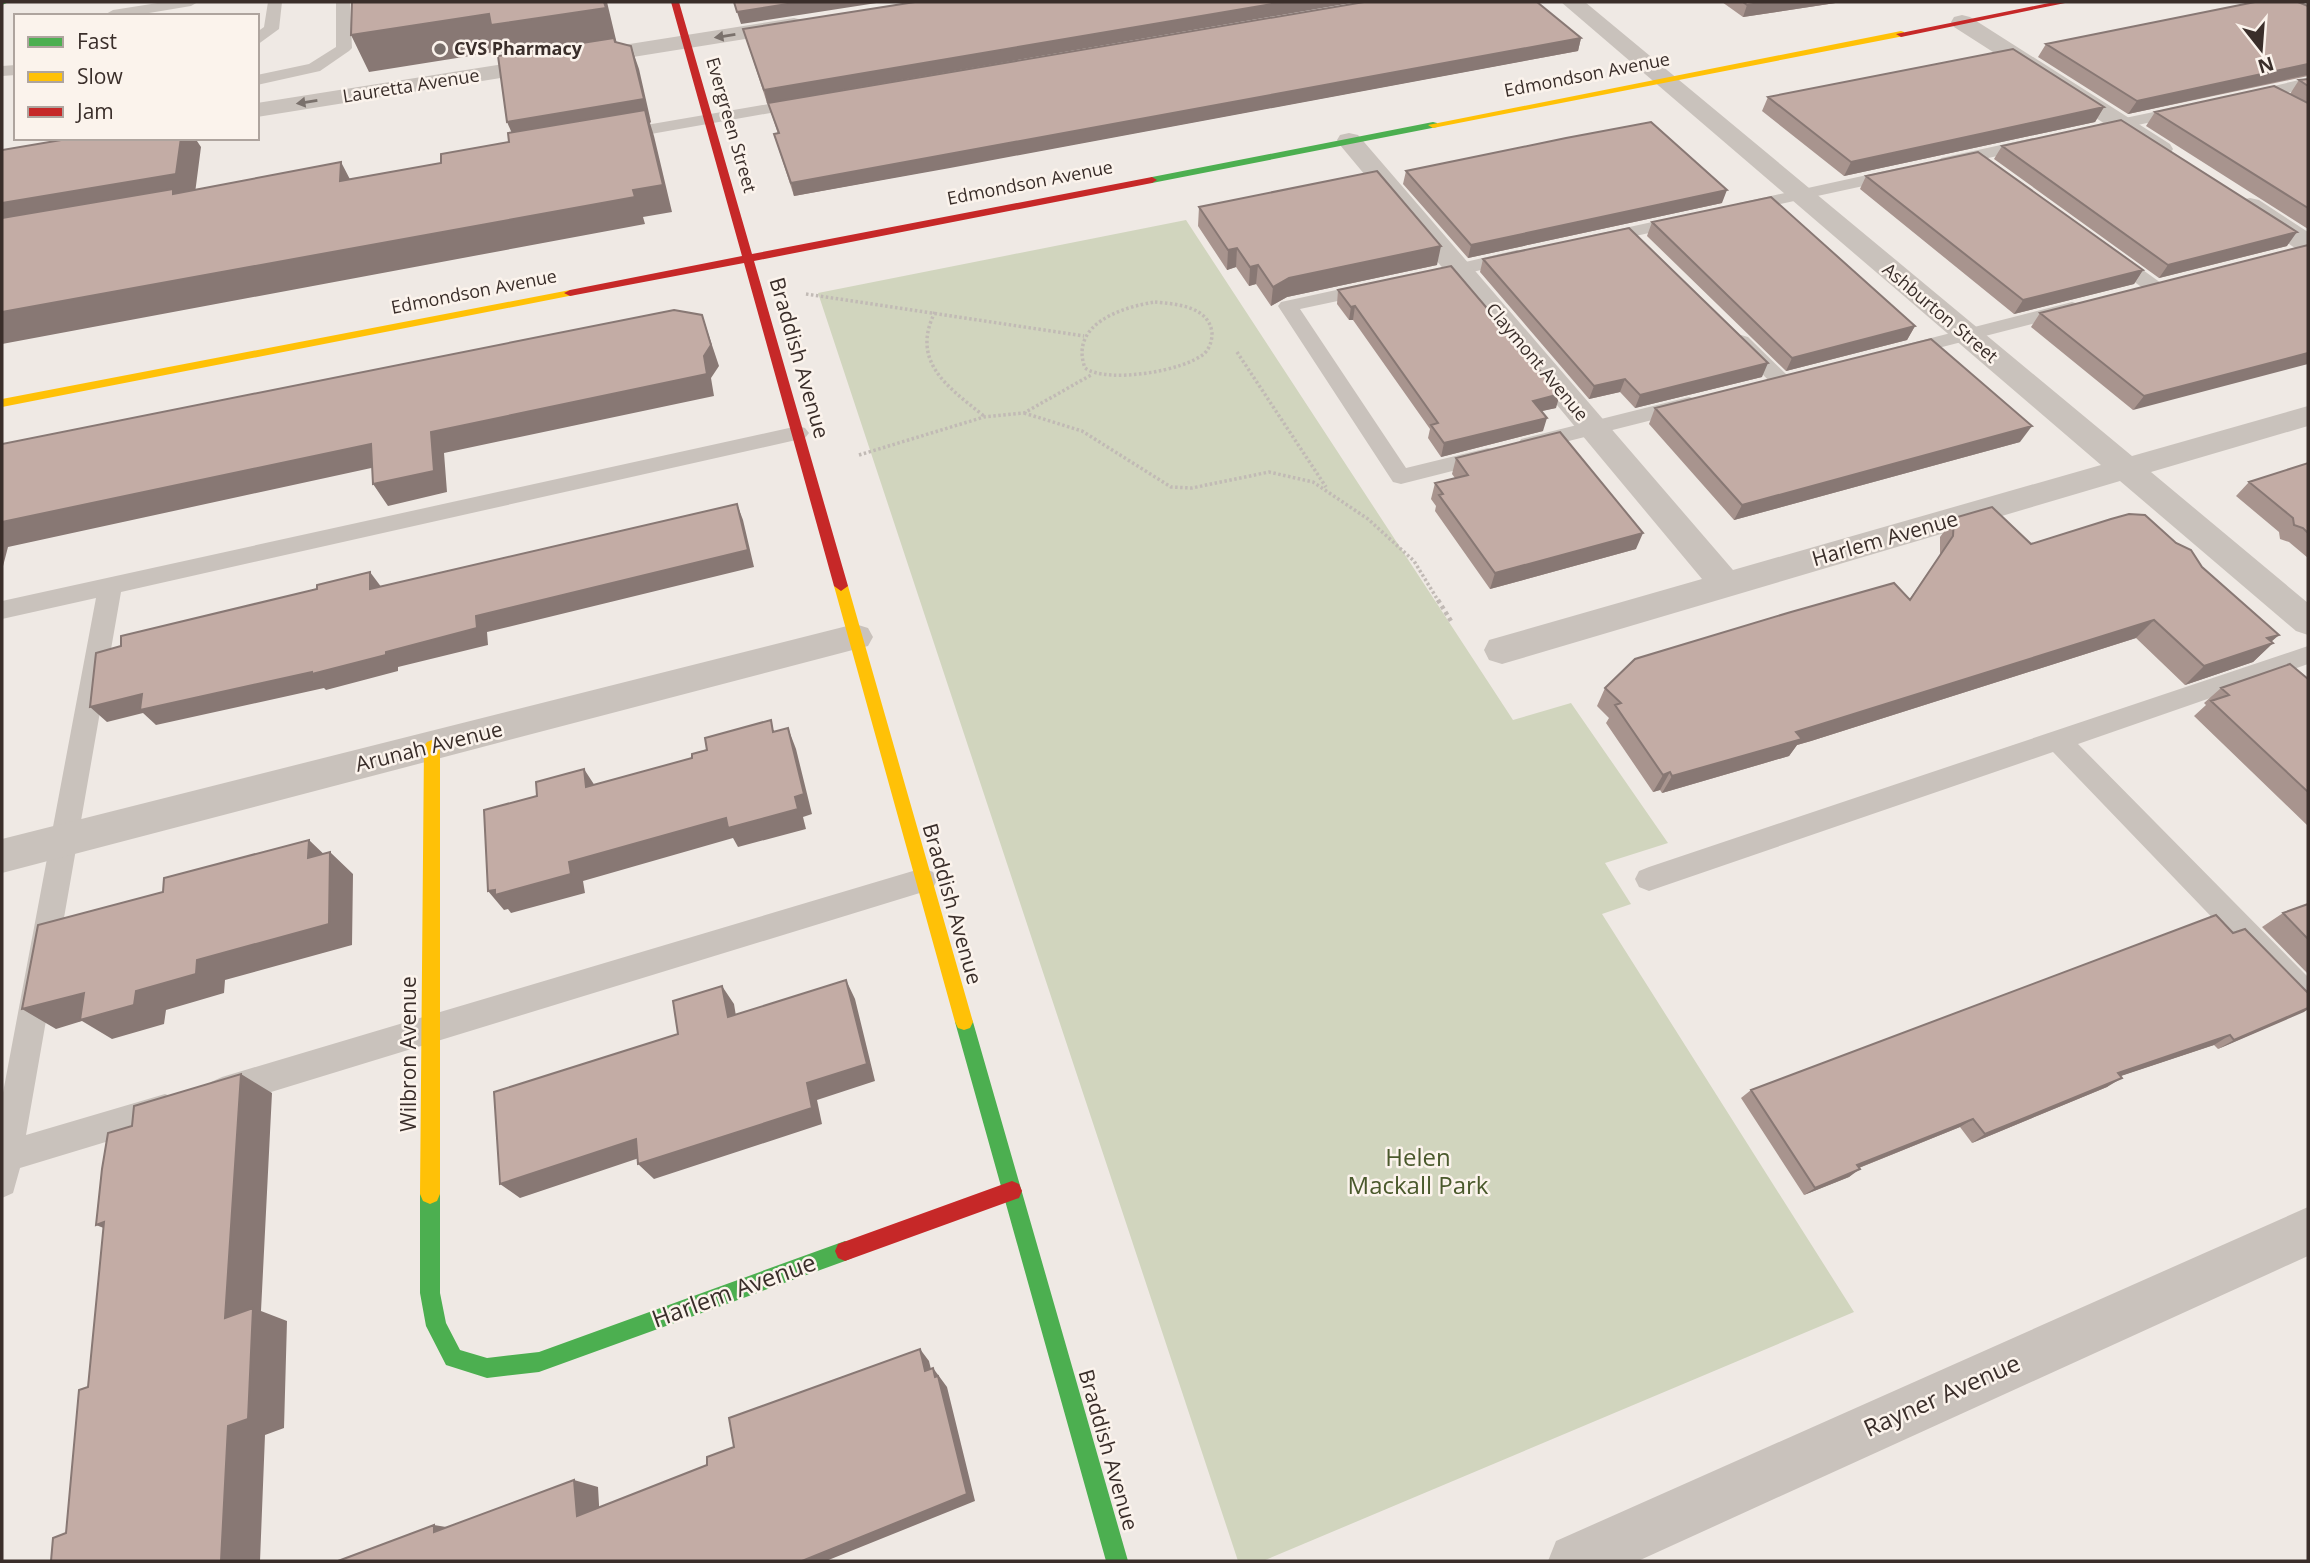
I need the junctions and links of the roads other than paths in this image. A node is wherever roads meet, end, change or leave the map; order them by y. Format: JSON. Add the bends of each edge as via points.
{"nodes":[{"id":1,"x":191,"y":2,"type":"edge"},
{"id":2,"x":275,"y":2,"type":"edge"},
{"id":3,"x":343,"y":2,"type":"edge"},
{"id":4,"x":675,"y":2,"type":"edge"},
{"id":5,"x":1572,"y":2,"type":"edge"},
{"id":6,"x":2066,"y":2,"type":"edge"},
{"id":7,"x":115,"y":10,"type":"edge"},
{"id":8,"x":819,"y":21,"type":"edge"},
{"id":9,"x":1962,"y":22,"type":"junction"},
{"id":10,"x":259,"y":38,"type":"edge"},
{"id":11,"x":687,"y":42,"type":"junction"},
{"id":12,"x":259,"y":80,"type":"edge"},
{"id":13,"x":1664,"y":80,"type":"junction"},
{"id":14,"x":2308,"y":83,"type":"edge"},
{"id":15,"x":2268,"y":92,"type":"junction"},
{"id":16,"x":827,"y":99,"type":"edge"},
{"id":17,"x":2229,"y":100,"type":"edge"},
{"id":18,"x":2288,"y":104,"type":"edge"},
{"id":19,"x":2203,"y":106,"type":"edge"},
{"id":20,"x":259,"y":110,"type":"edge"},
{"id":21,"x":709,"y":120,"type":"junction"},
{"id":22,"x":2122,"y":124,"type":"junction"},
{"id":23,"x":2083,"y":132,"type":"edge"},
{"id":24,"x":2056,"y":138,"type":"edge"},
{"id":25,"x":594,"y":139,"type":"edge"},
{"id":26,"x":1349,"y":140,"type":"junction"},
{"id":27,"x":1974,"y":156,"type":"junction"},
{"id":28,"x":2180,"y":161,"type":"edge"},
{"id":29,"x":1997,"y":173,"type":"edge"},
{"id":30,"x":2227,"y":191,"type":"edge"},
{"id":31,"x":1800,"y":194,"type":"junction"},
{"id":32,"x":1723,"y":211,"type":"edge"},
{"id":33,"x":1696,"y":217,"type":"edge"},
{"id":34,"x":1630,"y":232,"type":"junction"},
{"id":35,"x":1580,"y":243,"type":"edge"},
{"id":36,"x":2098,"y":246,"type":"edge"},
{"id":37,"x":2301,"y":249,"type":"edge"},
{"id":38,"x":1649,"y":250,"type":"edge"},
{"id":39,"x":1530,"y":253,"type":"edge"},
{"id":40,"x":749,"y":258,"type":"junction"},
{"id":41,"x":1458,"y":269,"type":"junction"},
{"id":42,"x":1415,"y":279,"type":"edge"},
{"id":43,"x":1389,"y":284,"type":"edge"},
{"id":44,"x":2161,"y":286,"type":"joint"},
{"id":45,"x":2128,"y":294,"type":"edge"},
{"id":46,"x":2089,"y":304,"type":"edge"},
{"id":47,"x":1724,"y":325,"type":"edge"},
{"id":48,"x":1966,"y":335,"type":"junction"},
{"id":49,"x":1886,"y":355,"type":"edge"},
{"id":50,"x":1756,"y":387,"type":"edge"},
{"id":51,"x":1706,"y":400,"type":"edge"},
{"id":52,"x":2,"y":403,"type":"edge"},
{"id":53,"x":2308,"y":416,"type":"edge"},
{"id":54,"x":1594,"y":428,"type":"junction"},
{"id":55,"x":798,"y":433,"type":"junction"},
{"id":56,"x":2125,"y":469,"type":"junction"},
{"id":57,"x":1726,"y":584,"type":"junction"},
{"id":58,"x":110,"y":586,"type":"junction"},
{"id":59,"x":2,"y":610,"type":"edge"},
{"id":60,"x":2308,"y":622,"type":"edge"},
{"id":61,"x":855,"y":637,"type":"junction"},
{"id":62,"x":1502,"y":650,"type":"dead end"},
{"id":63,"x":2308,"y":654,"type":"edge"},
{"id":64,"x":2058,"y":740,"type":"junction"},
{"id":65,"x":432,"y":746,"type":"junction"},
{"id":66,"x":63,"y":840,"type":"junction"},
{"id":67,"x":2,"y":856,"type":"edge"},
{"id":68,"x":1649,"y":879,"type":"dead end"},
{"id":69,"x":923,"y":880,"type":"junction"},
{"id":70,"x":2308,"y":997,"type":"edge"},
{"id":71,"x":430,"y":1030,"type":"junction"},
{"id":72,"x":4,"y":1169,"type":"edge"},
{"id":73,"x":1012,"y":1191,"type":"junction"},
{"id":74,"x":2308,"y":1231,"type":"edge"},
{"id":75,"x":453,"y":1358,"type":"joint"},
{"id":76,"x":1117,"y":1561,"type":"edge"},
{"id":77,"x":1576,"y":1561,"type":"edge"}],
"edges":[{"from":1,"to":7,"type":"lane"},
{"from":2,"to":10,"type":"lane","via":[[271,29]]},
{"from":3,"to":12,"type":"lane","via":[[344,48],[333,59],[307,72]]},
{"from":4,"to":11,"type":"street","name":"Evergreen Street"},
{"from":5,"to":13,"type":"street","name":"Ashburton Street"},
{"from":6,"to":9,"type":"street","name":"Edmondson Avenue"},
{"from":8,"to":11,"type":"street","name":"Lauretta Avenue","one_way":true},
{"from":9,"to":13,"type":"street","name":"Edmondson Avenue"},
{"from":9,"to":22,"type":"street"},
{"from":11,"to":20,"type":"street","name":"Lauretta Avenue","one_way":true},
{"from":11,"to":21,"type":"street","name":"Evergreen Street"},
{"from":13,"to":26,"type":"street","name":"Edmondson Avenue"},
{"from":13,"to":31,"type":"street","name":"Ashburton Street"},
{"from":14,"to":15,"type":"lane"},
{"from":15,"to":17,"type":"lane"},
{"from":15,"to":18,"type":"lane"},
{"from":16,"to":21,"type":"lane"},
{"from":19,"to":22,"type":"lane"},
{"from":21,"to":25,"type":"lane"},
{"from":21,"to":40,"type":"street","name":"Evergreen Street"},
{"from":22,"to":23,"type":"lane"},
{"from":22,"to":28,"type":"street"},
{"from":24,"to":27,"type":"lane"},
{"from":26,"to":40,"type":"street","name":"Edmondson Avenue"},
{"from":26,"to":41,"type":"street","name":"Claymont Avenue"},
{"from":27,"to":29,"type":"lane"},
{"from":27,"to":31,"type":"lane"},
{"from":30,"to":37,"type":"street"},
{"from":31,"to":32,"type":"lane"},
{"from":31,"to":48,"type":"street","name":"Ashburton Street"},
{"from":33,"to":34,"type":"lane"},
{"from":34,"to":35,"type":"lane"},
{"from":34,"to":38,"type":"lane"},
{"from":36,"to":44,"type":"lane"},
{"from":39,"to":41,"type":"lane"},
{"from":40,"to":52,"type":"street","name":"Edmondson Avenue"},
{"from":40,"to":55,"type":"street","name":"Braddish Avenue"},
{"from":41,"to":42,"type":"lane"},
{"from":41,"to":54,"type":"street","name":"Claymont Avenue"},
{"from":43,"to":54,"type":"lane","via":[[1288,306],[1401,477]]},
{"from":44,"to":45,"type":"lane"},
{"from":46,"to":48,"type":"lane"},
{"from":47,"to":50,"type":"lane","via":[[1788,379]]},
{"from":48,"to":49,"type":"lane"},
{"from":48,"to":56,"type":"street","name":"Ashburton Street"},
{"from":51,"to":54,"type":"lane"},
{"from":53,"to":56,"type":"street","name":"Harlem Avenue"},
{"from":54,"to":57,"type":"street","name":"Claymont Avenue"},
{"from":55,"to":58,"type":"lane"},
{"from":55,"to":61,"type":"street","name":"Braddish Avenue"},
{"from":56,"to":57,"type":"street","name":"Harlem Avenue"},
{"from":56,"to":60,"type":"street","name":"Ashburton Street"},
{"from":57,"to":62,"type":"street","name":"Harlem Avenue"},
{"from":58,"to":59,"type":"lane"},
{"from":58,"to":66,"type":"lane"},
{"from":61,"to":65,"type":"street","name":"Arunah Avenue"},
{"from":61,"to":69,"type":"street","name":"Braddish Avenue"},
{"from":63,"to":64,"type":"lane"},
{"from":64,"to":68,"type":"lane"},
{"from":64,"to":70,"type":"lane"},
{"from":65,"to":66,"type":"street","name":"Arunah Avenue"},
{"from":65,"to":71,"type":"street","name":"Wilbron Avenue"},
{"from":66,"to":67,"type":"street","name":"Arunah Avenue"},
{"from":66,"to":72,"type":"lane"},
{"from":69,"to":71,"type":"lane"},
{"from":69,"to":73,"type":"street","name":"Braddish Avenue"},
{"from":71,"to":72,"type":"lane"},
{"from":71,"to":75,"type":"street","name":"Wilbron Avenue","via":[[430,1293],[436,1326]]},
{"from":73,"to":75,"type":"street","name":"Harlem Avenue","via":[[539,1362],[486,1368]]},
{"from":73,"to":76,"type":"street","name":"Braddish Avenue"},
{"from":74,"to":77,"type":"street","name":"Rayner Avenue"}]}
